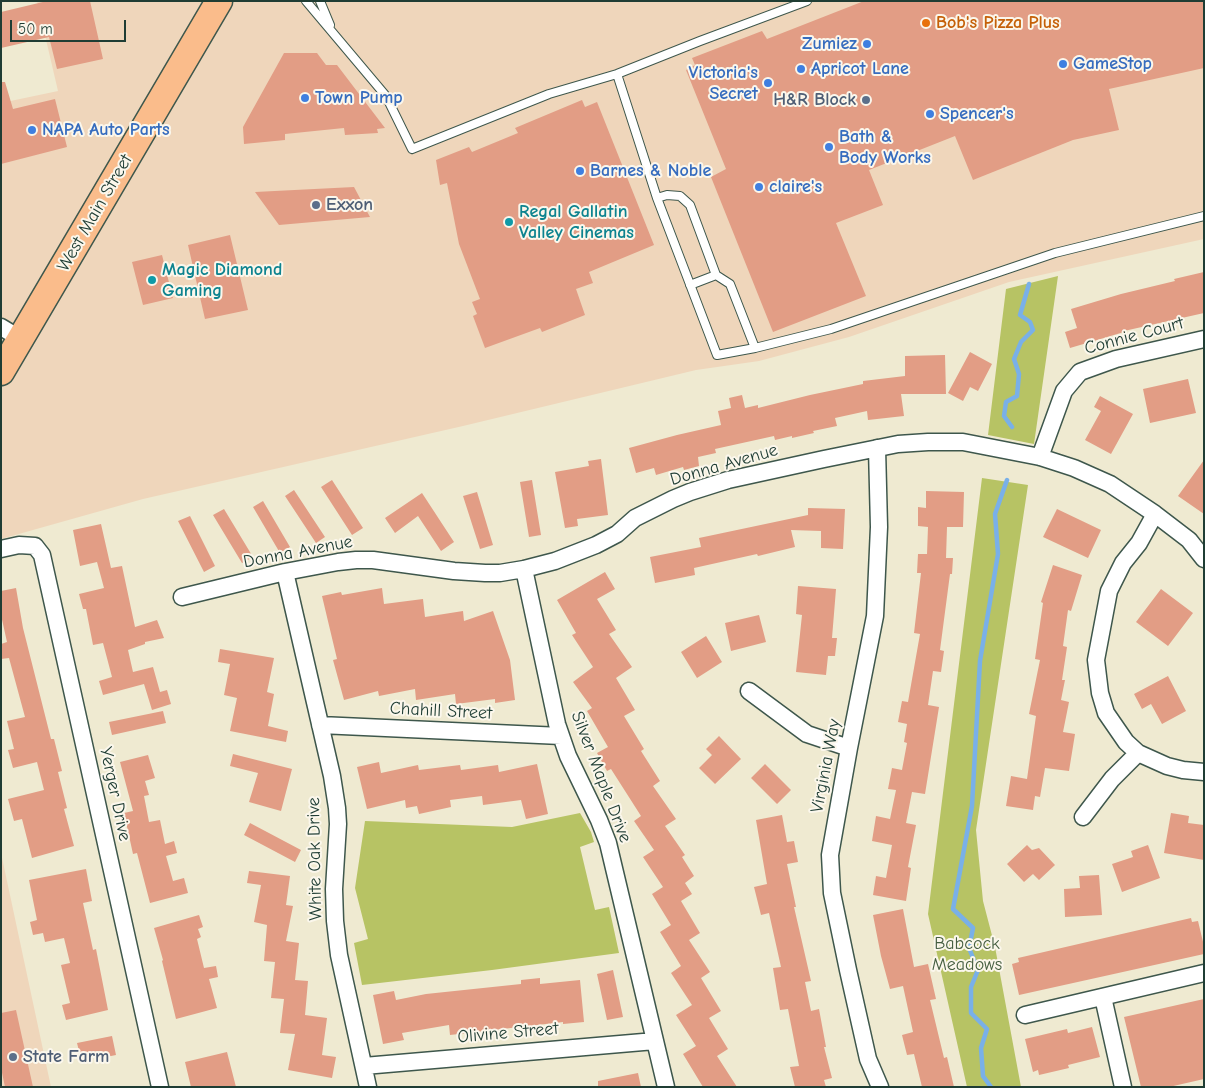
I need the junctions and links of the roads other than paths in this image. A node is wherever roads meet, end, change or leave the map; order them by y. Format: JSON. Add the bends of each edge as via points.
{"nodes":[{"id":1,"x":219,"y":1,"type":"edge"},
{"id":2,"x":306,"y":1,"type":"edge"},
{"id":3,"x":320,"y":1,"type":"edge"},
{"id":4,"x":807,"y":1,"type":"edge"},
{"id":5,"x":333,"y":31,"type":"junction"},
{"id":6,"x":616,"y":74,"type":"junction"},
{"id":7,"x":657,"y":198,"type":"junction"},
{"id":8,"x":1204,"y":216,"type":"edge"},
{"id":9,"x":716,"y":275,"type":"junction"},
{"id":10,"x":690,"y":285,"type":"junction"},
{"id":11,"x":11,"y":333,"type":"edge"},
{"id":12,"x":1204,"y":339,"type":"edge"},
{"id":13,"x":754,"y":348,"type":"junction"},
{"id":14,"x":1,"y":372,"type":"edge"},
{"id":15,"x":877,"y":448,"type":"junction"},
{"id":16,"x":1040,"y":457,"type":"junction"},
{"id":17,"x":1155,"y":514,"type":"junction"},
{"id":18,"x":1,"y":549,"type":"edge"},
{"id":19,"x":1204,"y":558,"type":"edge"},
{"id":20,"x":524,"y":569,"type":"junction"},
{"id":21,"x":285,"y":572,"type":"junction"},
{"id":22,"x":182,"y":597,"type":"dead end"},
{"id":23,"x":749,"y":692,"type":"dead end"},
{"id":24,"x":320,"y":725,"type":"junction"},
{"id":25,"x":561,"y":736,"type":"junction"},
{"id":26,"x":849,"y":748,"type":"junction"},
{"id":27,"x":1138,"y":753,"type":"junction"},
{"id":28,"x":1204,"y":772,"type":"edge"},
{"id":29,"x":1083,"y":817,"type":"dead end"},
{"id":30,"x":1204,"y":973,"type":"edge"},
{"id":31,"x":1103,"y":998,"type":"junction"},
{"id":32,"x":1025,"y":1015,"type":"dead end"},
{"id":33,"x":655,"y":1041,"type":"junction"},
{"id":34,"x":364,"y":1066,"type":"junction"},
{"id":35,"x":160,"y":1087,"type":"edge"},
{"id":36,"x":368,"y":1087,"type":"edge"},
{"id":37,"x":666,"y":1087,"type":"edge"},
{"id":38,"x":880,"y":1087,"type":"edge"},
{"id":39,"x":1123,"y":1087,"type":"edge"}],
"edges":[{"from":1,"to":11,"type":"highway","name":"West Main Street"},
{"from":2,"to":5,"type":"lane"},
{"from":3,"to":5,"type":"lane"},
{"from":4,"to":6,"type":"lane"},
{"from":5,"to":6,"type":"lane","via":[[386,96],[412,148],[550,94]]},
{"from":6,"to":7,"type":"lane"},
{"from":7,"to":9,"type":"lane","via":[[680,196],[690,205]]},
{"from":7,"to":10,"type":"lane"},
{"from":8,"to":13,"type":"lane","via":[[1054,253],[831,329]]},
{"from":9,"to":10,"type":"lane"},
{"from":9,"to":13,"type":"lane","via":[[730,284]]},
{"from":10,"to":13,"type":"lane","via":[[717,355]]},
{"from":11,"to":14,"type":"highway","name":"West Main Street"},
{"from":12,"to":16,"type":"street","name":"Connie Court","via":[[1116,359],[1080,372],[1064,391]]},
{"from":15,"to":16,"type":"street","name":"Donna Avenue","via":[[898,444],[963,442]]},
{"from":15,"to":20,"type":"street","name":"Donna Avenue","via":[[728,480],[690,492],[634,518],[617,534],[596,545]]},
{"from":15,"to":26,"type":"street","name":"Virginia Way","via":[[879,527],[875,616]]},
{"from":16,"to":17,"type":"street","name":"Donna Avenue","via":[[1110,484]]},
{"from":17,"to":19,"type":"street","name":"Donna Avenue","via":[[1189,540]]},
{"from":17,"to":27,"type":"street","via":[[1108,591],[1096,660],[1106,714]]},
{"from":18,"to":35,"type":"street","name":"Yerger Drive","via":[[19,544],[35,546],[42,555]]},
{"from":20,"to":21,"type":"street","name":"Donna Avenue","via":[[500,573],[469,572],[356,560]]},
{"from":20,"to":25,"type":"street","name":"Silver Maple Drive"},
{"from":21,"to":22,"type":"street","name":"Donna Avenue"},
{"from":21,"to":24,"type":"street","name":"White Oak Drive"},
{"from":23,"to":26,"type":"street","via":[[807,734]]},
{"from":24,"to":25,"type":"street","name":"Chahill Street"},
{"from":24,"to":34,"type":"street","name":"White Oak Drive","via":[[337,808],[334,889],[338,946]]},
{"from":25,"to":33,"type":"street","name":"Silver Maple Drive","via":[[608,843]]},
{"from":26,"to":38,"type":"street","name":"Virginia Way","via":[[830,855],[832,893],[868,1059]]},
{"from":27,"to":28,"type":"street","via":[[1175,768]]},
{"from":27,"to":29,"type":"street","via":[[1112,779]]},
{"from":30,"to":31,"type":"street"},
{"from":31,"to":32,"type":"street"},
{"from":31,"to":39,"type":"street"},
{"from":33,"to":34,"type":"street","name":"Olivine Street"},
{"from":33,"to":37,"type":"street","name":"Silver Maple Drive"},
{"from":34,"to":36,"type":"street","name":"White Oak Drive"}]}
